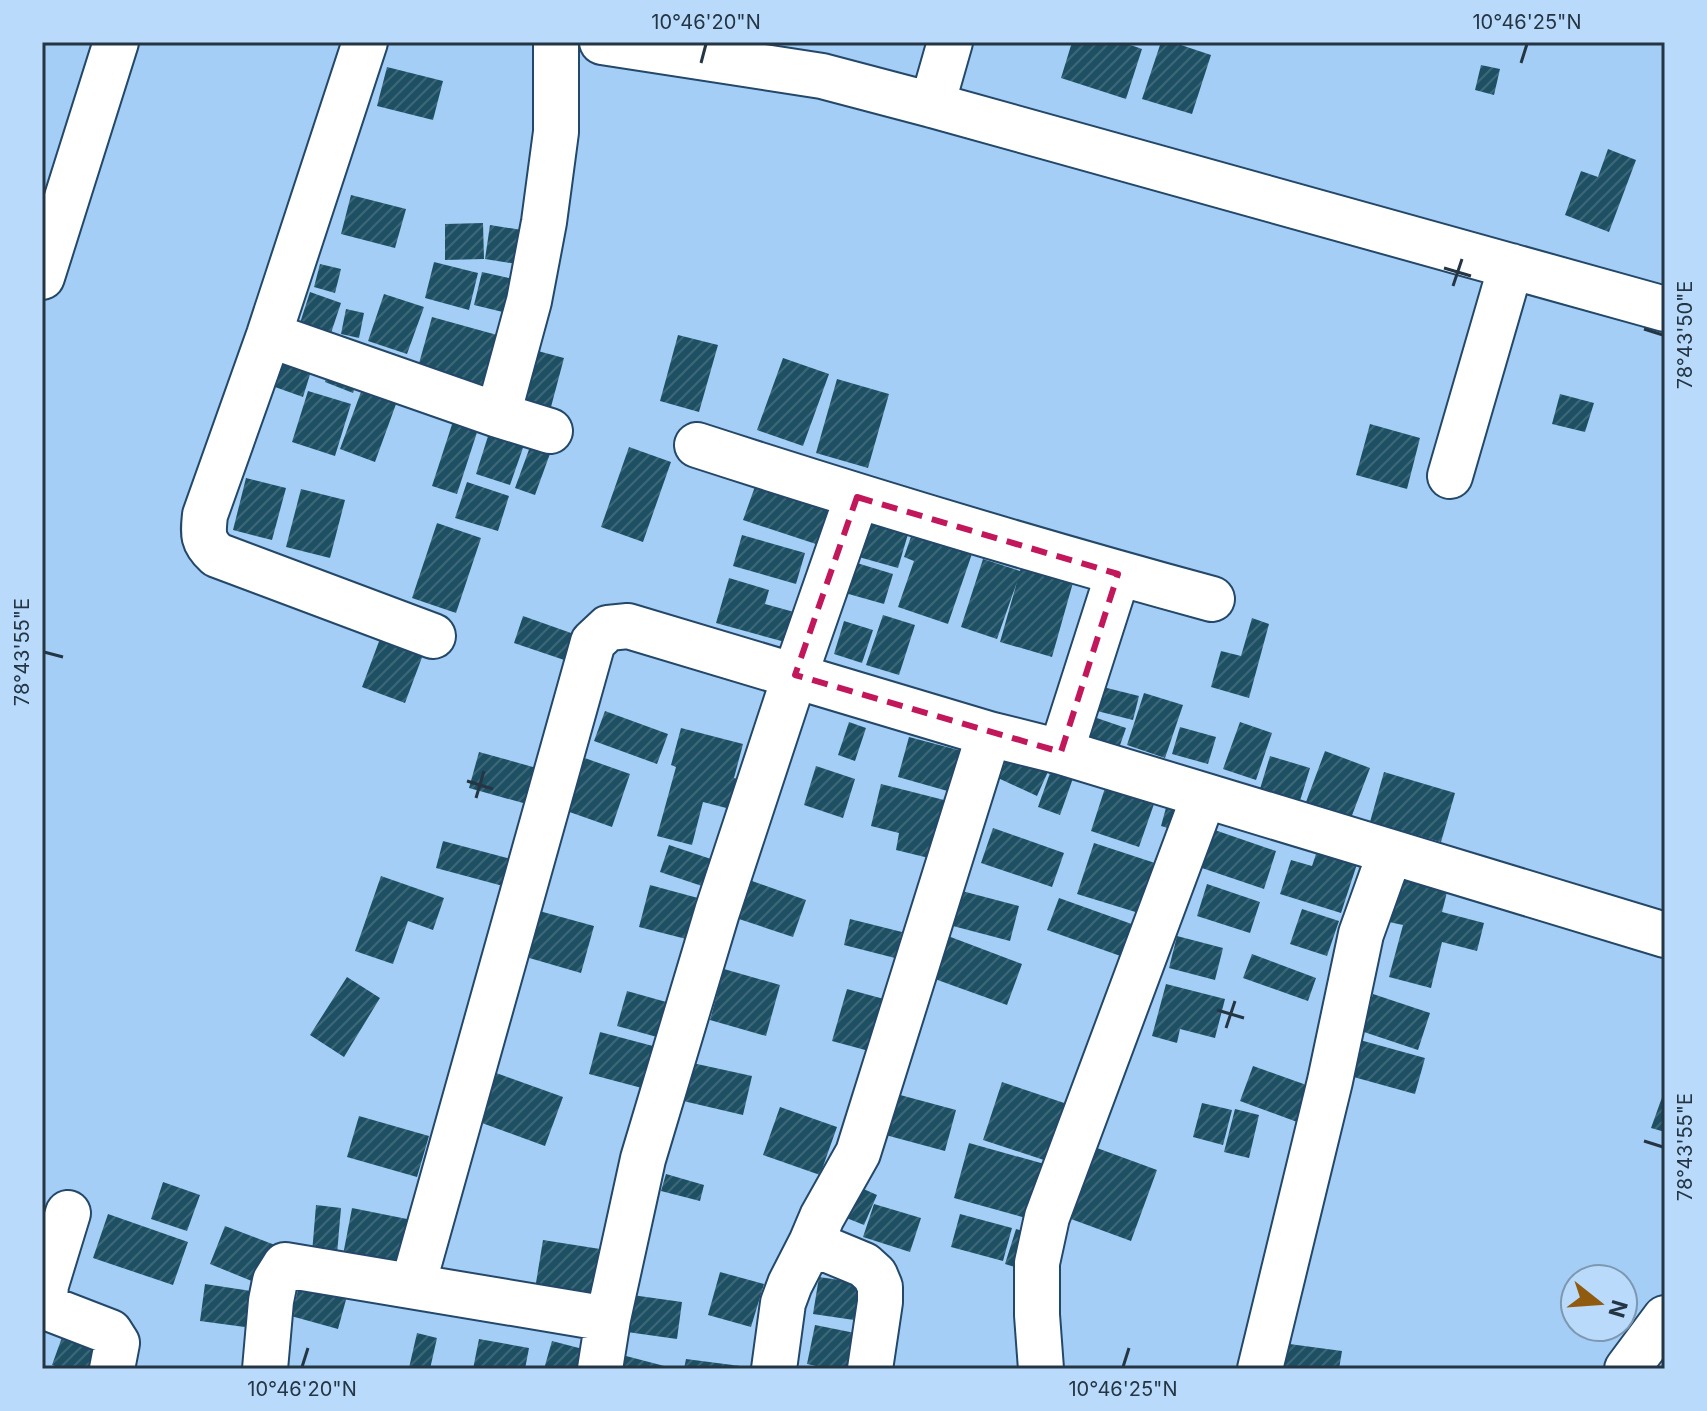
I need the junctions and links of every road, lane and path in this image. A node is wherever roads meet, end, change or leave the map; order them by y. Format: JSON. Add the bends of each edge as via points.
{"nodes":[{"id":1,"x":116,"y":42,"type":"edge"},
{"id":2,"x":365,"y":42,"type":"edge"},
{"id":3,"x":556,"y":42,"type":"edge"},
{"id":4,"x":602,"y":42,"type":"edge"},
{"id":5,"x":950,"y":42,"type":"edge"},
{"id":6,"x":932,"y":105,"type":"junction"},
{"id":7,"x":1511,"y":266,"type":"junction"},
{"id":8,"x":42,"y":277,"type":"edge"},
{"id":9,"x":1665,"y":309,"type":"edge"},
{"id":10,"x":269,"y":335,"type":"junction"},
{"id":11,"x":498,"y":415,"type":"junction"},
{"id":12,"x":550,"y":431,"type":"dead end"},
{"id":13,"x":697,"y":445,"type":"dead end"},
{"id":14,"x":1450,"y":476,"type":"dead end"},
{"id":15,"x":857,"y":497,"type":"junction"},
{"id":16,"x":1118,"y":574,"type":"junction"},
{"id":17,"x":1212,"y":599,"type":"dead end"},
{"id":18,"x":433,"y":636,"type":"dead end"},
{"id":19,"x":795,"y":675,"type":"junction"},
{"id":20,"x":989,"y":734,"type":"junction"},
{"id":21,"x":1061,"y":752,"type":"junction"},
{"id":22,"x":1204,"y":796,"type":"junction"},
{"id":23,"x":1390,"y":853,"type":"junction"},
{"id":24,"x":1665,"y":935,"type":"edge"},
{"id":25,"x":68,"y":1213,"type":"dead end"},
{"id":26,"x":811,"y":1243,"type":"junction"},
{"id":27,"x":413,"y":1285,"type":"junction"},
{"id":28,"x":1665,"y":1318,"type":"edge"},
{"id":29,"x":608,"y":1319,"type":"junction"},
{"id":30,"x":112,"y":1369,"type":"edge"},
{"id":31,"x":265,"y":1369,"type":"edge"},
{"id":32,"x":600,"y":1369,"type":"edge"},
{"id":33,"x":774,"y":1369,"type":"edge"},
{"id":34,"x":870,"y":1369,"type":"edge"},
{"id":35,"x":1041,"y":1369,"type":"edge"},
{"id":36,"x":1260,"y":1369,"type":"edge"},
{"id":37,"x":1627,"y":1369,"type":"edge"}],
"edges":[{"from":1,"to":8,"type":"street"},
{"from":2,"to":10,"type":"street"},
{"from":3,"to":11,"type":"street","via":[[556,132],[544,222]]},
{"from":4,"to":6,"type":"street","via":[[822,76]]},
{"from":5,"to":6,"type":"street"},
{"from":6,"to":7,"type":"street"},
{"from":7,"to":9,"type":"street"},
{"from":7,"to":14,"type":"street"},
{"from":10,"to":11,"type":"street"},
{"from":10,"to":18,"type":"street","via":[[205,515],[208,547],[217,555]]},
{"from":11,"to":12,"type":"street"},
{"from":13,"to":15,"type":"street"},
{"from":15,"to":16,"type":"street"},
{"from":15,"to":19,"type":"street"},
{"from":16,"to":17,"type":"street"},
{"from":16,"to":21,"type":"street"},
{"from":19,"to":20,"type":"street"},
{"from":19,"to":27,"type":"street","via":[[628,626],[608,628],[593,642]]},
{"from":19,"to":29,"type":"street","via":[[643,1159]]},
{"from":20,"to":21,"type":"street"},
{"from":20,"to":26,"type":"street","via":[[858,1153]]},
{"from":21,"to":22,"type":"street"},
{"from":22,"to":23,"type":"street"},
{"from":22,"to":35,"type":"street","via":[[1047,1217],[1037,1263]]},
{"from":23,"to":24,"type":"street"},
{"from":23,"to":36,"type":"street","via":[[1361,934]]},
{"from":25,"to":30,"type":"street","via":[[45,1299],[53,1310],[110,1332],[117,1343]]},
{"from":26,"to":33,"type":"street","via":[[783,1303]]},
{"from":26,"to":34,"type":"street","via":[[864,1265],[875,1275],[880,1302]]},
{"from":27,"to":29,"type":"street"},
{"from":27,"to":31,"type":"street","via":[[285,1265],[271,1301]]},
{"from":28,"to":37,"type":"street"},
{"from":29,"to":32,"type":"street"}]}
